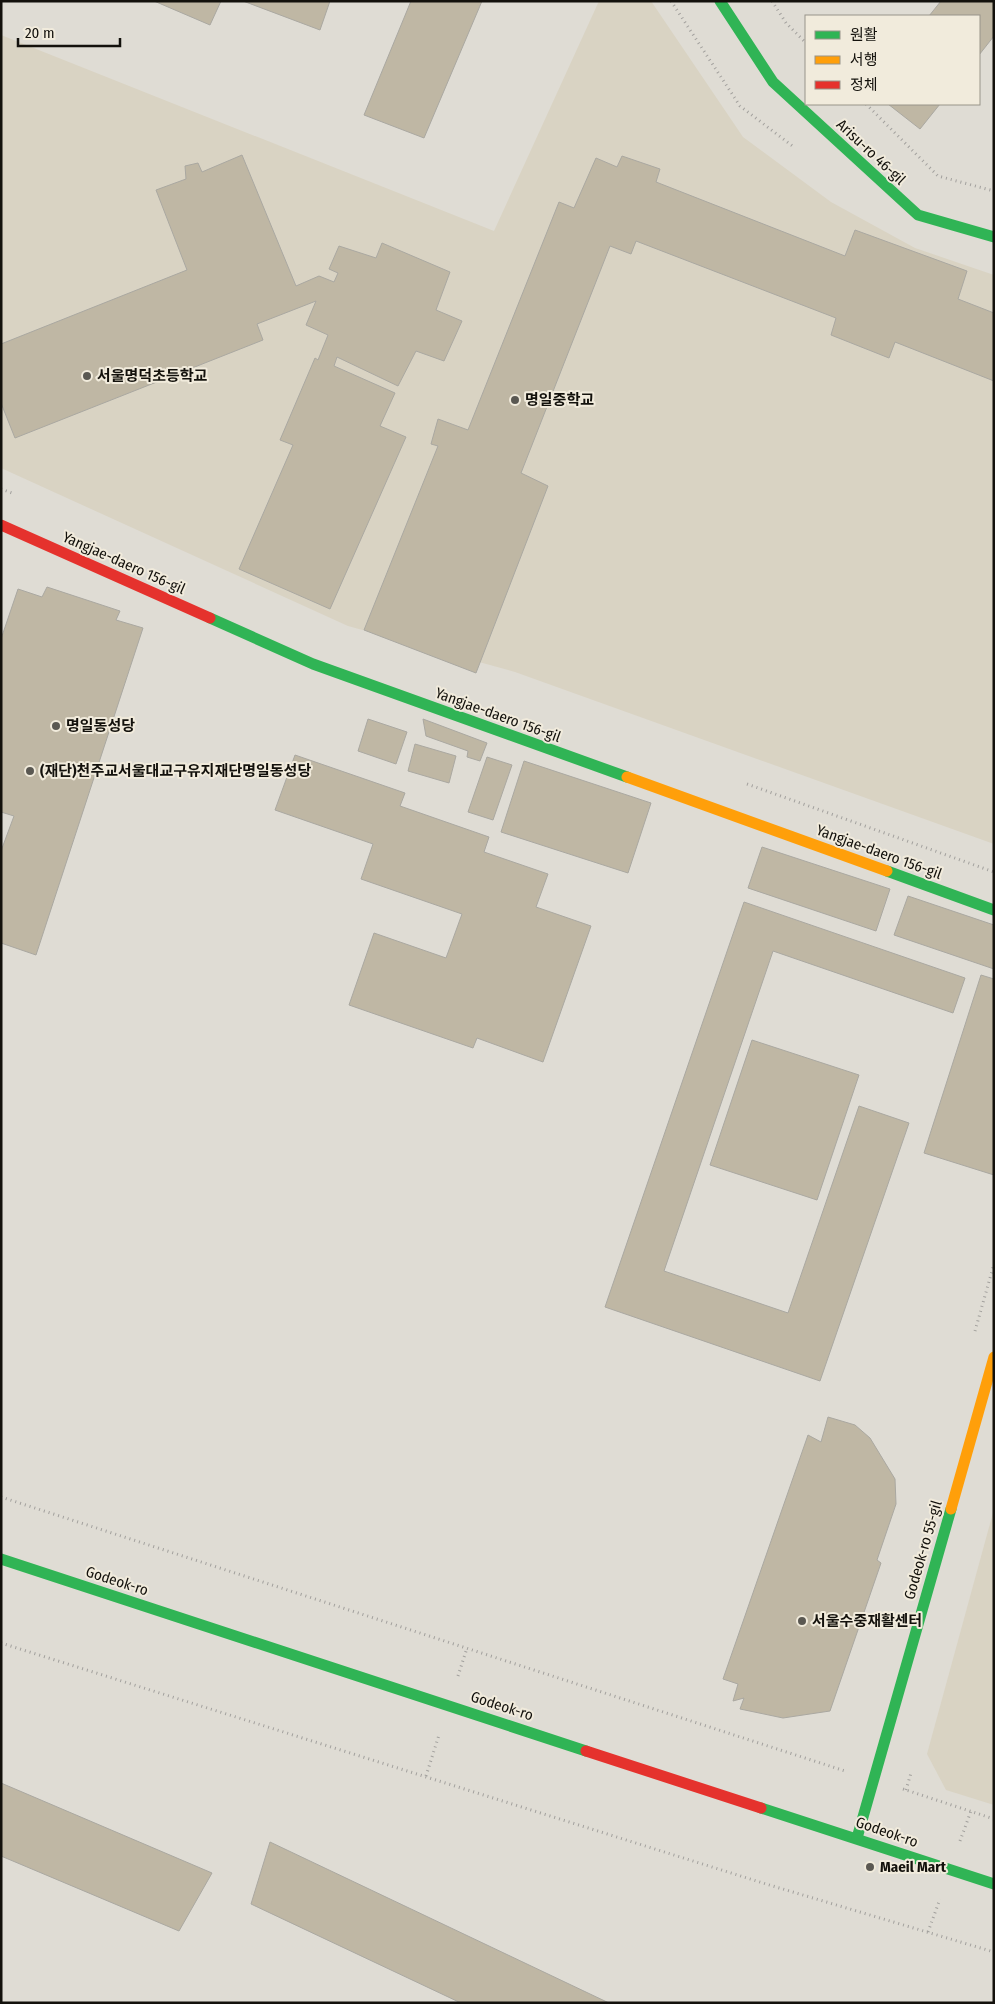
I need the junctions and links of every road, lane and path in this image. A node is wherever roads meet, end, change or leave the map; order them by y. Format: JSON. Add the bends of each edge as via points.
{"nodes":[{"id":1,"x":720,"y":1,"type":"edge"},
{"id":2,"x":772,"y":1,"type":"edge"},
{"id":3,"x":805,"y":42,"type":"edge"},
{"id":4,"x":867,"y":105,"type":"edge"},
{"id":5,"x":994,"y":191,"type":"edge"},
{"id":6,"x":994,"y":237,"type":"edge"},
{"id":7,"x":1,"y":488,"type":"edge"},
{"id":8,"x":19,"y":497,"type":"dead end"},
{"id":9,"x":1,"y":525,"type":"edge"},
{"id":10,"x":740,"y":782,"type":"dead end"},
{"id":11,"x":994,"y":872,"type":"edge"},
{"id":12,"x":994,"y":910,"type":"edge"},
{"id":13,"x":994,"y":1357,"type":"edge"},
{"id":14,"x":1,"y":1497,"type":"edge"},
{"id":15,"x":1,"y":1559,"type":"edge"},
{"id":16,"x":1,"y":1643,"type":"edge"},
{"id":17,"x":872,"y":1780,"type":"junction"},
{"id":18,"x":994,"y":1819,"type":"edge"},
{"id":19,"x":857,"y":1838,"type":"junction"},
{"id":20,"x":994,"y":1884,"type":"edge"},
{"id":21,"x":994,"y":1952,"type":"edge"}],
"edges":[{"from":1,"to":6,"type":"street","name":"Arisu-ro 46-gil","via":[[773,82],[918,215]]},
{"from":2,"to":3,"type":"path","via":[[786,23]]},
{"from":4,"to":5,"type":"path","via":[[938,176]]},
{"from":7,"to":8,"type":"path"},
{"from":9,"to":12,"type":"street","name":"Yangjae-daero 156-gil","via":[[314,664]]},
{"from":10,"to":11,"type":"path"},
{"from":13,"to":17,"type":"street","name":"Godeok-ro 55-gil"},
{"from":14,"to":17,"type":"path"},
{"from":15,"to":19,"type":"street","name":"Godeok-ro"},
{"from":16,"to":21,"type":"path","via":[[766,1884]]},
{"from":17,"to":18,"type":"path"},
{"from":17,"to":19,"type":"street","name":"Godeok-ro 55-gil"},
{"from":19,"to":20,"type":"street","name":"Godeok-ro"}]}
